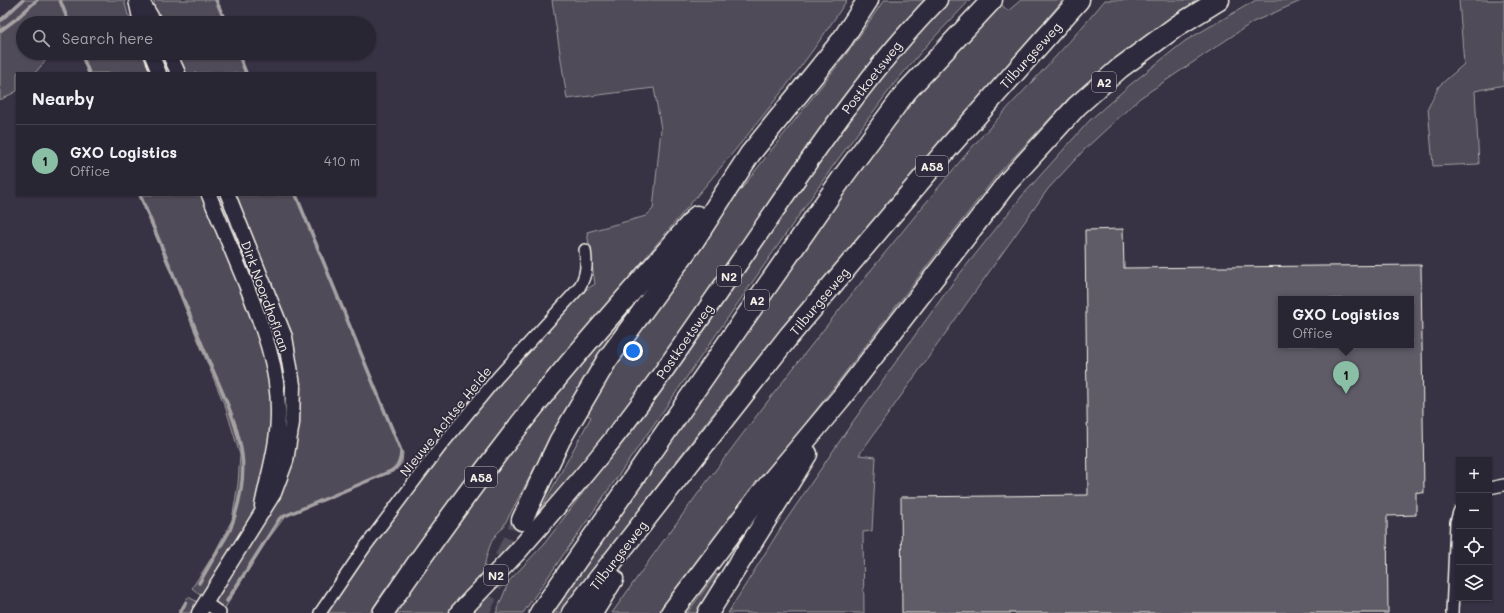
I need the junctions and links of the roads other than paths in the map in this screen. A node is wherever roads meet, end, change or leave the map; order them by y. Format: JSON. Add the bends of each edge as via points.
{"nodes":[{"id":1,"x":136,"y":0,"type":"edge"},
{"id":2,"x":141,"y":0,"type":"edge"},
{"id":3,"x":868,"y":0,"type":"edge"},
{"id":4,"x":938,"y":0,"type":"edge"},
{"id":5,"x":992,"y":0,"type":"edge"},
{"id":6,"x":1079,"y":0,"type":"edge"},
{"id":7,"x":1219,"y":0,"type":"edge"},
{"id":8,"x":139,"y":16,"type":"edge"},
{"id":9,"x":151,"y":16,"type":"edge"},
{"id":10,"x":154,"y":60,"type":"edge"},
{"id":11,"x":172,"y":60,"type":"edge"},
{"id":12,"x":159,"y":72,"type":"edge"},
{"id":13,"x":178,"y":72,"type":"edge"},
{"id":14,"x":750,"y":154,"type":"junction"},
{"id":15,"x":209,"y":196,"type":"edge"},
{"id":16,"x":228,"y":196,"type":"edge"},
{"id":17,"x":585,"y":250,"type":"dead end"},
{"id":18,"x":841,"y":398,"type":"junction"},
{"id":19,"x":1504,"y":485,"type":"edge"},
{"id":20,"x":672,"y":487,"type":"junction"},
{"id":21,"x":1492,"y":487,"type":"edge"},
{"id":22,"x":261,"y":512,"type":"junction"},
{"id":23,"x":522,"y":520,"type":"tunnel mouth"},
{"id":24,"x":1456,"y":522,"type":"edge"},
{"id":25,"x":203,"y":608,"type":"edge"},
{"id":26,"x":220,"y":613,"type":"edge"},
{"id":27,"x":320,"y":613,"type":"edge"},
{"id":28,"x":383,"y":613,"type":"edge"},
{"id":29,"x":459,"y":613,"type":"edge"},
{"id":30,"x":540,"y":613,"type":"edge"},
{"id":31,"x":572,"y":613,"type":"edge"},
{"id":32,"x":592,"y":613,"type":"edge"},
{"id":33,"x":671,"y":613,"type":"edge"},
{"id":34,"x":708,"y":613,"type":"edge"},
{"id":35,"x":1452,"y":613,"type":"edge"}],
"edges":[{"from":1,"to":8,"type":"street"},
{"from":2,"to":9,"type":"street"},
{"from":3,"to":14,"type":"highway","number":"A58","via":[[842,40]]},
{"from":4,"to":29,"type":"highway","name":"Postkoetsweg","number":"N2","bridge":true,"via":[[875,69],[598,458],[518,551]]},
{"from":5,"to":30,"type":"highway","number":"A2","via":[[906,92],[845,174]]},
{"from":6,"to":20,"type":"highway","name":"Tilburgseweg","number":"A58","via":[[949,147],[804,318]]},
{"from":7,"to":18,"type":"highway","number":"A2","via":[[1177,26],[1120,68],[1077,106],[1007,183]]},
{"from":10,"to":12,"type":"street"},
{"from":11,"to":13,"type":"street"},
{"from":14,"to":23,"type":"highway","number":"A58","via":[[693,242],[607,360],[560,440]]},
{"from":14,"to":28,"type":"highway","number":"A58","via":[[585,344],[528,414],[422,556]]},
{"from":15,"to":22,"type":"street","name":"Dirk Noordhoflaan","via":[[266,334],[274,367],[278,414],[277,442]]},
{"from":16,"to":22,"type":"street","name":"Dirk Noordhoflaan","via":[[285,337],[293,385],[292,424],[286,461],[274,493]]},
{"from":17,"to":27,"type":"street","name":"Nieuwe Achtse Heide","via":[[587,268],[580,288],[497,378],[441,446],[365,547]]},
{"from":18,"to":33,"type":"highway","number":"A2","via":[[760,495]]},
{"from":18,"to":34,"type":"highway"},
{"from":19,"to":21,"type":"street"},
{"from":20,"to":31,"type":"highway","name":"Tilburgseweg","number":"A58"},
{"from":20,"to":32,"type":"highway"},
{"from":22,"to":25,"type":"street","name":"Dirk Noordhoflaan"},
{"from":24,"to":35,"type":"street"},
{"from":25,"to":26,"type":"street"}]}
